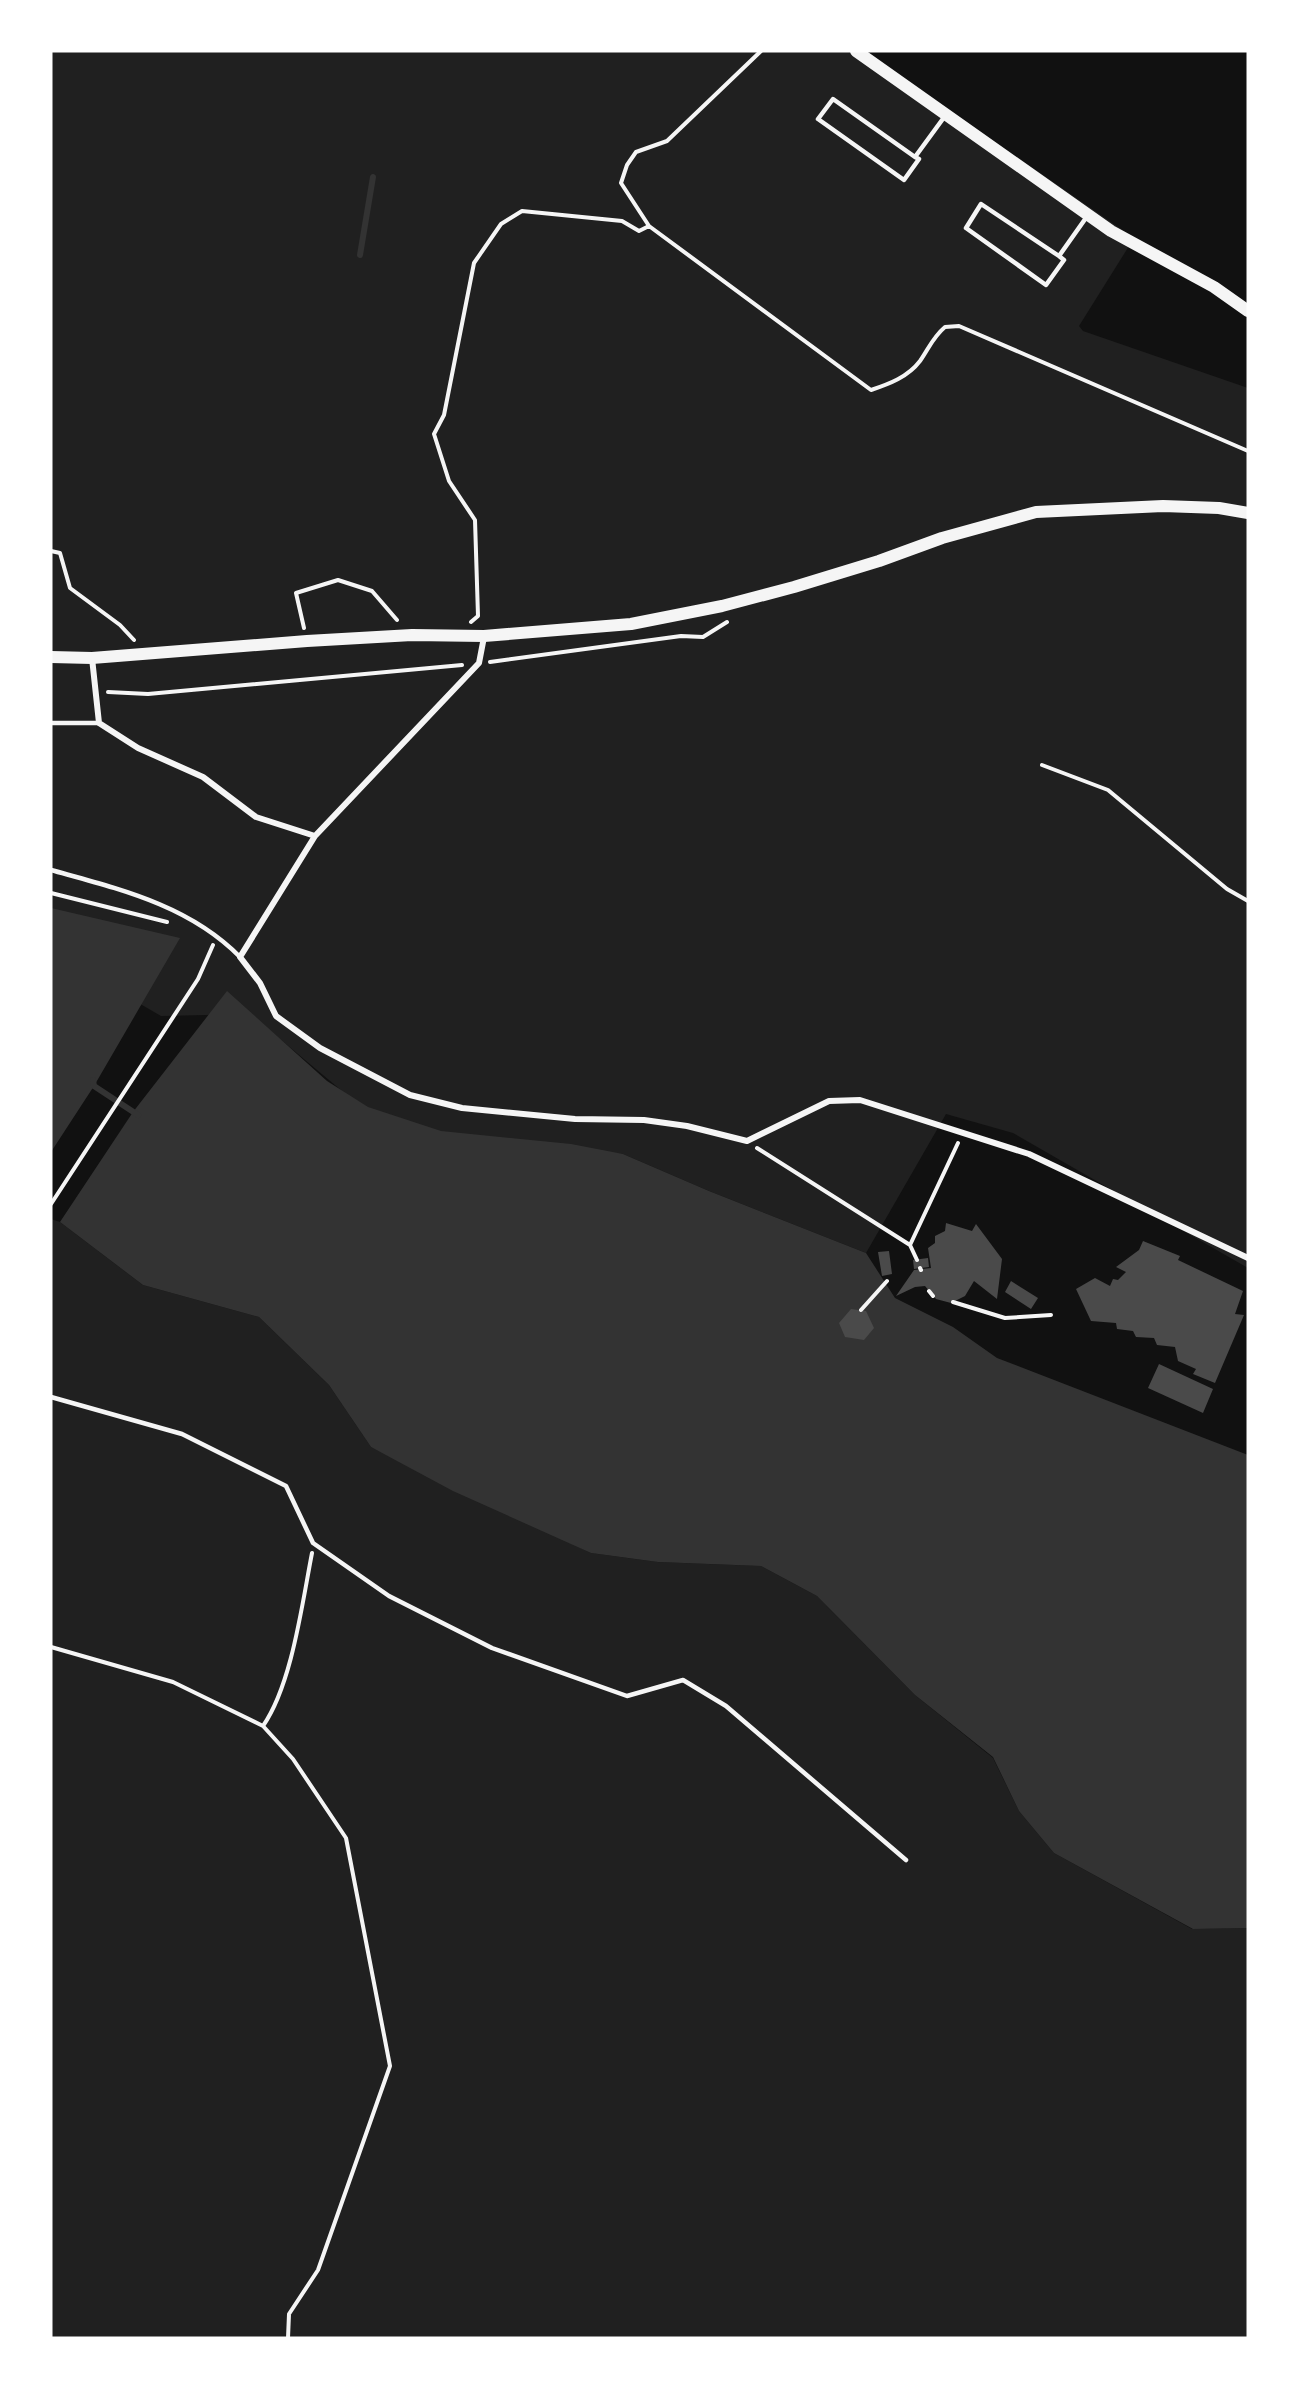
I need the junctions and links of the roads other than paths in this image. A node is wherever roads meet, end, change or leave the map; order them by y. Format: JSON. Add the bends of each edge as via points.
{"nodes":[{"id":1,"x":856,"y":51,"type":"edge"},
{"id":2,"x":945,"y":116,"type":"junction"},
{"id":3,"x":915,"y":157,"type":"junction"},
{"id":4,"x":1088,"y":215,"type":"junction"},
{"id":5,"x":1059,"y":256,"type":"junction"},
{"id":6,"x":1248,"y":311,"type":"edge"},
{"id":7,"x":1248,"y":513,"type":"edge"},
{"id":8,"x":484,"y":636,"type":"junction"},
{"id":9,"x":51,"y":657,"type":"edge"},
{"id":10,"x":92,"y":658,"type":"junction"},
{"id":11,"x":51,"y":723,"type":"edge"},
{"id":12,"x":99,"y":723,"type":"junction"},
{"id":13,"x":315,"y":836,"type":"junction"},
{"id":14,"x":51,"y":870,"type":"edge"},
{"id":15,"x":240,"y":957,"type":"junction"},
{"id":16,"x":1248,"y":1258,"type":"edge"},
{"id":17,"x":51,"y":1397,"type":"edge"},
{"id":18,"x":906,"y":1860,"type":"dead end"}],
"edges":[{"from":1,"to":2,"type":"main road"},
{"from":2,"to":3,"type":"lane"},
{"from":2,"to":4,"type":"main road"},
{"from":3,"to":3,"type":"lane","via":[[833,99],[818,119],[904,180],[919,159]]},
{"from":4,"to":5,"type":"lane"},
{"from":4,"to":6,"type":"main road","via":[[1214,287]]},
{"from":5,"to":5,"type":"lane","via":[[981,204],[966,228],[1046,285],[1064,260]]},
{"from":7,"to":8,"type":"main road","via":[[1163,506],[1036,512],[722,606],[631,624]]},
{"from":8,"to":10,"type":"main road","via":[[412,635]]},
{"from":8,"to":13,"type":"street","via":[[479,663]]},
{"from":9,"to":10,"type":"main road"},
{"from":10,"to":12,"type":"street"},
{"from":11,"to":12,"type":"lane"},
{"from":12,"to":13,"type":"street","via":[[138,748],[203,777],[256,817]]},
{"from":13,"to":15,"type":"street"},
{"from":14,"to":15,"type":"lane","via":[[141,895],[218,935]]},
{"from":15,"to":16,"type":"street","via":[[260,983],[276,1016],[320,1048],[410,1095],[462,1108],[666,1123],[747,1142],[828,1101],[860,1100],[1029,1154]]},
{"from":17,"to":18,"type":"lane","via":[[182,1434],[286,1486],[313,1544],[389,1596],[492,1648],[627,1696],[683,1680],[726,1706]]}]}
